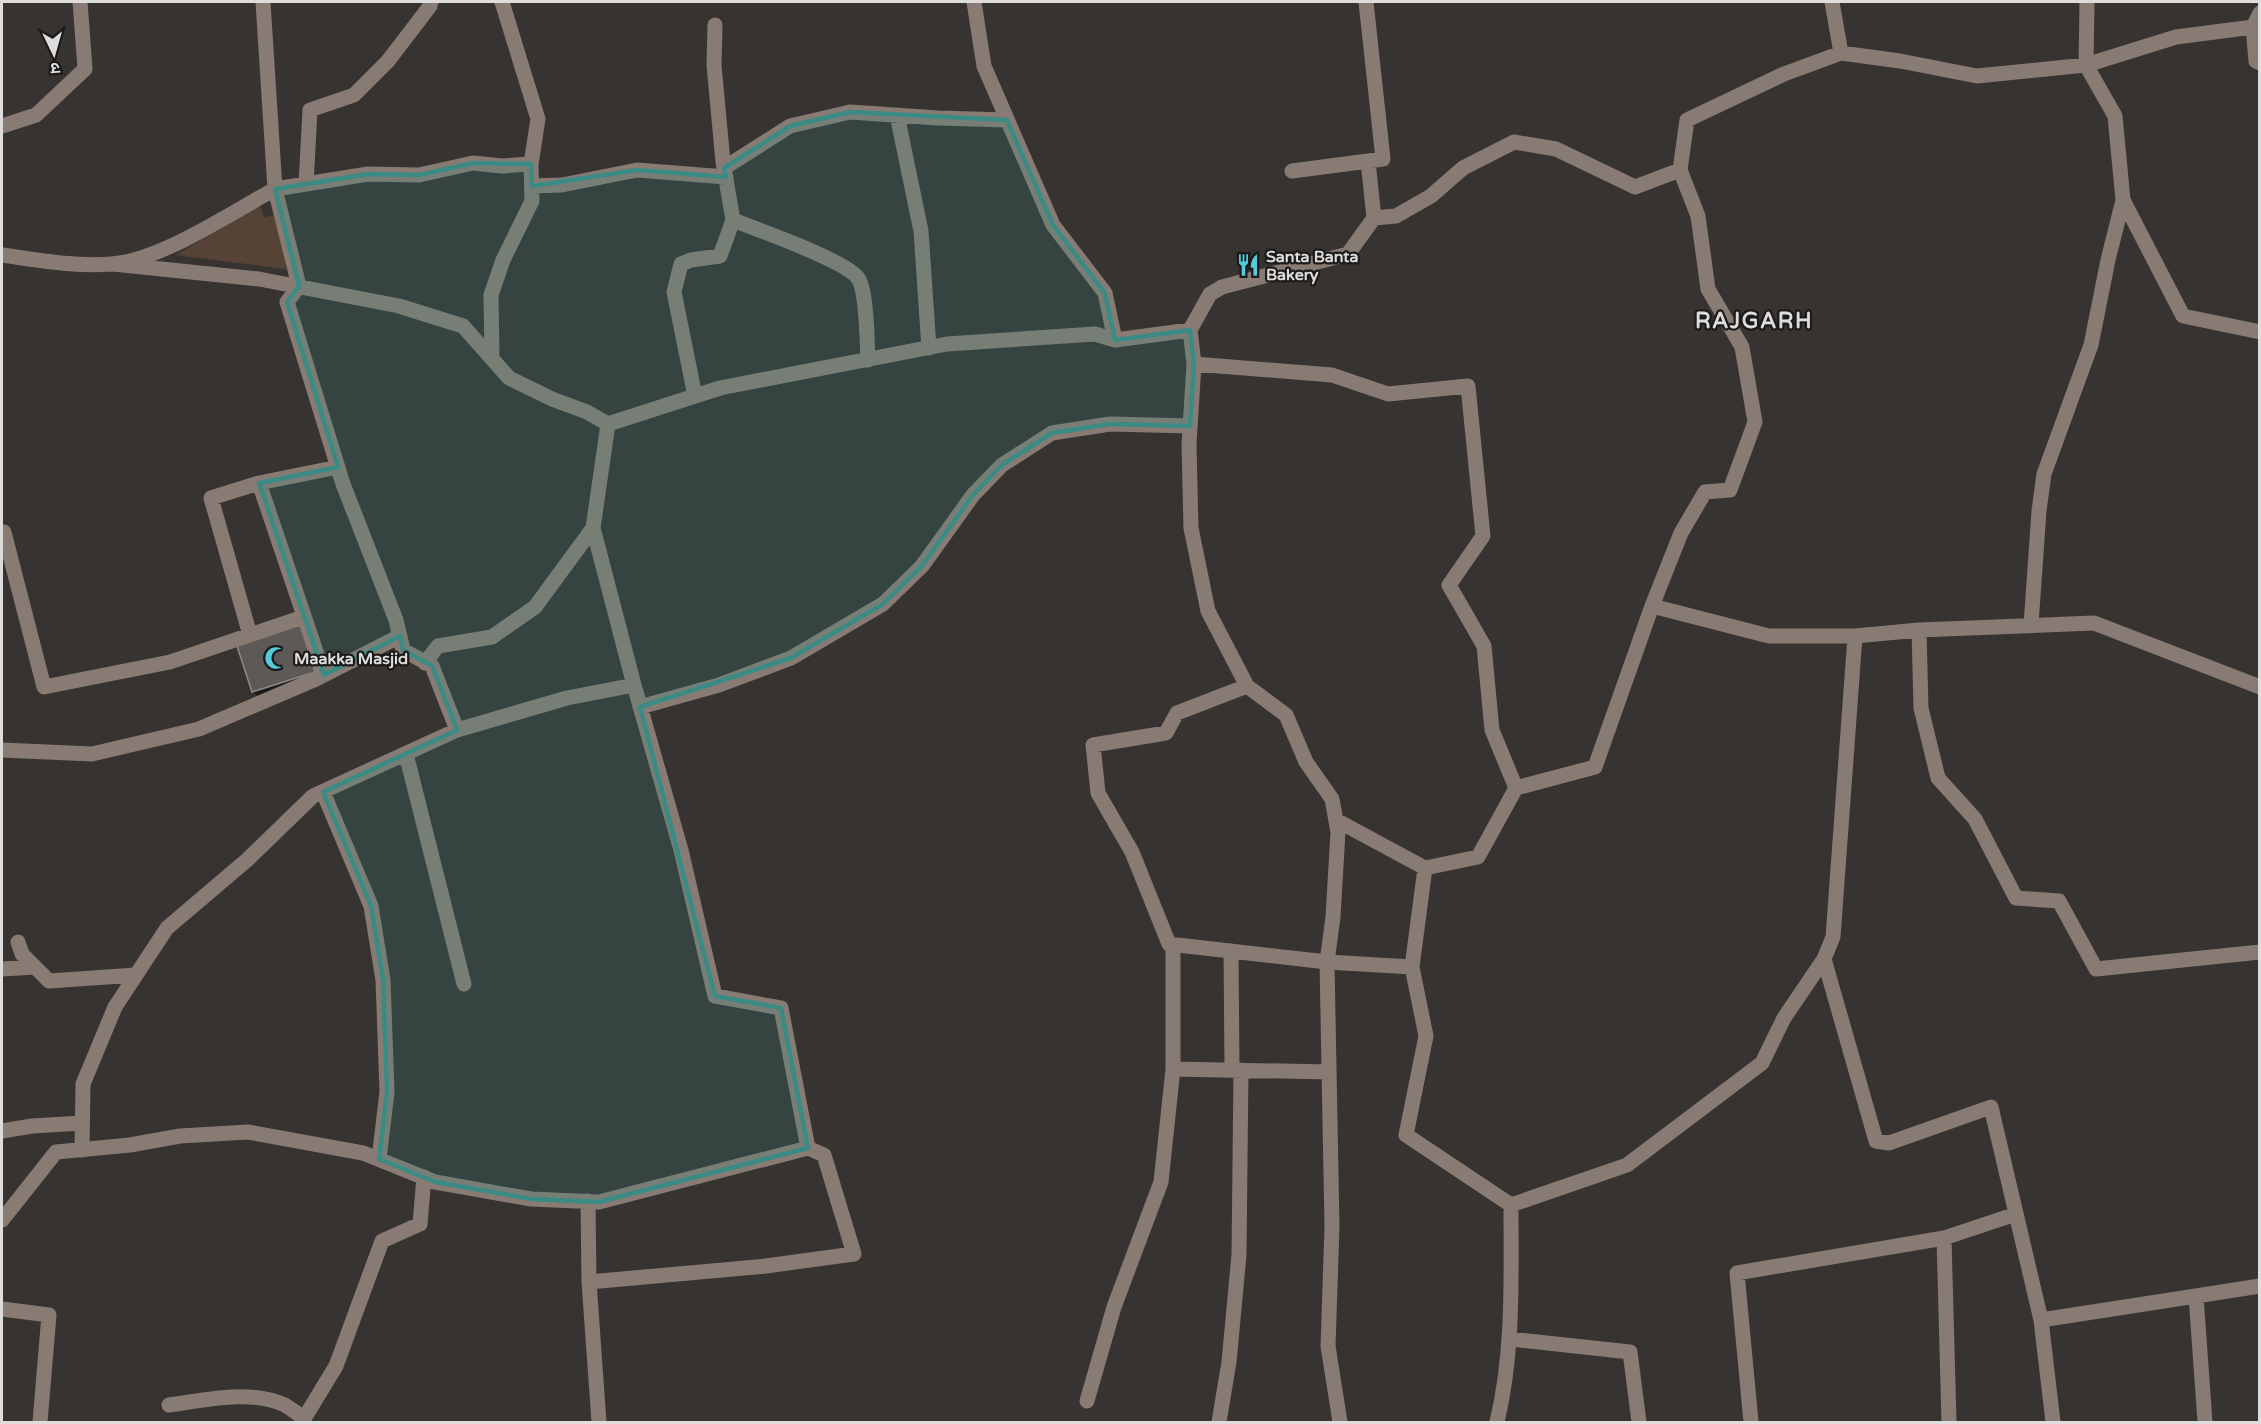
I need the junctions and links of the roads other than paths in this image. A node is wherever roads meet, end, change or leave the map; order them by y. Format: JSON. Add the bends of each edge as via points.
{"nodes":[{"id":1,"x":80,"y":2,"type":"edge"},
{"id":2,"x":263,"y":2,"type":"edge"},
{"id":3,"x":430,"y":2,"type":"edge"},
{"id":4,"x":502,"y":2,"type":"edge"},
{"id":5,"x":974,"y":2,"type":"edge"},
{"id":6,"x":1366,"y":2,"type":"edge"},
{"id":7,"x":1832,"y":2,"type":"edge"},
{"id":8,"x":2088,"y":2,"type":"edge"},
{"id":9,"x":2256,"y":20,"type":"edge"},
{"id":10,"x":715,"y":25,"type":"dead end"},
{"id":11,"x":1841,"y":53,"type":"junction"},
{"id":12,"x":2259,"y":63,"type":"edge"},
{"id":13,"x":2086,"y":65,"type":"junction"},
{"id":14,"x":897,"y":115,"type":"junction"},
{"id":15,"x":1007,"y":120,"type":"junction"},
{"id":16,"x":2,"y":126,"type":"edge"},
{"id":17,"x":1368,"y":161,"type":"junction"},
{"id":18,"x":531,"y":164,"type":"junction"},
{"id":19,"x":1680,"y":170,"type":"junction"},
{"id":20,"x":1292,"y":171,"type":"dead end"},
{"id":21,"x":725,"y":172,"type":"junction"},
{"id":22,"x":306,"y":184,"type":"junction"},
{"id":23,"x":532,"y":186,"type":"junction"},
{"id":24,"x":275,"y":189,"type":"junction"},
{"id":25,"x":2123,"y":200,"type":"junction"},
{"id":26,"x":1374,"y":218,"type":"junction"},
{"id":27,"x":733,"y":220,"type":"junction"},
{"id":28,"x":2,"y":255,"type":"edge"},
{"id":29,"x":113,"y":264,"type":"junction"},
{"id":30,"x":299,"y":286,"type":"junction"},
{"id":31,"x":1190,"y":330,"type":"junction"},
{"id":32,"x":2259,"y":332,"type":"edge"},
{"id":33,"x":1115,"y":340,"type":"junction"},
{"id":34,"x":929,"y":348,"type":"junction"},
{"id":35,"x":492,"y":358,"type":"junction"},
{"id":36,"x":868,"y":360,"type":"junction"},
{"id":37,"x":1194,"y":364,"type":"junction"},
{"id":38,"x":695,"y":396,"type":"junction"},
{"id":39,"x":608,"y":424,"type":"junction"},
{"id":40,"x":1190,"y":426,"type":"junction"},
{"id":41,"x":338,"y":467,"type":"junction"},
{"id":42,"x":259,"y":483,"type":"junction"},
{"id":43,"x":593,"y":528,"type":"junction"},
{"id":44,"x":4,"y":532,"type":"dead end"},
{"id":45,"x":1652,"y":606,"type":"junction"},
{"id":46,"x":303,"y":617,"type":"junction"},
{"id":47,"x":2031,"y":626,"type":"junction"},
{"id":48,"x":1919,"y":630,"type":"junction"},
{"id":49,"x":250,"y":635,"type":"junction"},
{"id":50,"x":400,"y":636,"type":"junction"},
{"id":51,"x":1855,"y":636,"type":"junction"},
{"id":52,"x":426,"y":663,"type":"junction"},
{"id":53,"x":324,"y":675,"type":"junction"},
{"id":54,"x":634,"y":685,"type":"junction"},
{"id":55,"x":1247,"y":686,"type":"junction"},
{"id":56,"x":2259,"y":687,"type":"edge"},
{"id":57,"x":640,"y":707,"type":"junction"},
{"id":58,"x":457,"y":730,"type":"junction"},
{"id":59,"x":2,"y":750,"type":"edge"},
{"id":60,"x":406,"y":754,"type":"junction"},
{"id":61,"x":1516,"y":788,"type":"junction"},
{"id":62,"x":323,"y":792,"type":"junction"},
{"id":63,"x":1336,"y":820,"type":"junction"},
{"id":64,"x":1425,"y":868,"type":"junction"},
{"id":65,"x":18,"y":942,"type":"dead end"},
{"id":66,"x":1173,"y":945,"type":"junction"},
{"id":67,"x":1231,"y":951,"type":"junction"},
{"id":68,"x":2259,"y":952,"type":"edge"},
{"id":69,"x":1824,"y":959,"type":"junction"},
{"id":70,"x":1327,"y":962,"type":"junction"},
{"id":71,"x":35,"y":967,"type":"junction"},
{"id":72,"x":1412,"y":967,"type":"junction"},
{"id":73,"x":2,"y":969,"type":"edge"},
{"id":74,"x":136,"y":975,"type":"junction"},
{"id":75,"x":464,"y":984,"type":"dead end"},
{"id":76,"x":1173,"y":1069,"type":"junction"},
{"id":77,"x":1236,"y":1070,"type":"junction"},
{"id":78,"x":1329,"y":1072,"type":"junction"},
{"id":79,"x":82,"y":1123,"type":"junction"},
{"id":80,"x":2,"y":1131,"type":"edge"},
{"id":81,"x":808,"y":1148,"type":"junction"},
{"id":82,"x":82,"y":1150,"type":"junction"},
{"id":83,"x":379,"y":1160,"type":"junction"},
{"id":84,"x":424,"y":1177,"type":"junction"},
{"id":85,"x":588,"y":1201,"type":"junction"},
{"id":86,"x":1511,"y":1205,"type":"junction"},
{"id":87,"x":2016,"y":1214,"type":"junction"},
{"id":88,"x":2,"y":1220,"type":"edge"},
{"id":89,"x":1944,"y":1238,"type":"junction"},
{"id":90,"x":589,"y":1282,"type":"junction"},
{"id":91,"x":2259,"y":1286,"type":"edge"},
{"id":92,"x":2196,"y":1296,"type":"junction"},
{"id":93,"x":2,"y":1309,"type":"edge"},
{"id":94,"x":2041,"y":1320,"type":"junction"},
{"id":95,"x":1510,"y":1339,"type":"junction"},
{"id":96,"x":1087,"y":1401,"type":"dead end"},
{"id":97,"x":169,"y":1404,"type":"dead end"},
{"id":98,"x":303,"y":1420,"type":"edge"},
{"id":99,"x":40,"y":1422,"type":"edge"},
{"id":100,"x":599,"y":1422,"type":"edge"},
{"id":101,"x":1219,"y":1422,"type":"edge"},
{"id":102,"x":1340,"y":1422,"type":"edge"},
{"id":103,"x":1497,"y":1422,"type":"edge"},
{"id":104,"x":1639,"y":1422,"type":"edge"},
{"id":105,"x":1751,"y":1422,"type":"edge"},
{"id":106,"x":1949,"y":1422,"type":"edge"},
{"id":107,"x":2053,"y":1422,"type":"edge"},
{"id":108,"x":2205,"y":1422,"type":"edge"}],
"edges":[{"from":1,"to":16,"type":"street","via":[[85,69],[36,114]]},
{"from":2,"to":24,"type":"street"},
{"from":3,"to":22,"type":"street","via":[[388,61],[354,95],[310,110]]},
{"from":4,"to":18,"type":"street","via":[[538,119]]},
{"from":5,"to":15,"type":"street","via":[[984,66]]},
{"from":6,"to":17,"type":"street","via":[[1383,159]]},
{"from":7,"to":11,"type":"street"},
{"from":8,"to":13,"type":"street"},
{"from":9,"to":12,"type":"street"},
{"from":9,"to":13,"type":"street","via":[[2176,37]]},
{"from":10,"to":21,"type":"street","via":[[714,65]]},
{"from":11,"to":13,"type":"street","via":[[1977,76]]},
{"from":11,"to":19,"type":"street","via":[[1784,74],[1687,120]]},
{"from":13,"to":25,"type":"street","via":[[2115,116]]},
{"from":14,"to":15,"type":"street"},
{"from":14,"to":21,"type":"street","via":[[850,112],[790,126]]},
{"from":14,"to":34,"type":"street","via":[[921,231]]},
{"from":15,"to":33,"type":"street","via":[[1053,225],[1105,293]]},
{"from":17,"to":20,"type":"street"},
{"from":17,"to":26,"type":"street"},
{"from":18,"to":22,"type":"street","via":[[474,164],[419,175],[368,174]]},
{"from":18,"to":23,"type":"street"},
{"from":19,"to":26,"type":"street","via":[[1635,187],[1556,149],[1514,142],[1463,168],[1431,196],[1396,216]]},
{"from":19,"to":45,"type":"street","via":[[1698,216],[1708,289],[1742,347],[1755,422],[1730,490],[1705,492],[1681,533]]},
{"from":21,"to":23,"type":"street","via":[[637,170],[562,185]]},
{"from":21,"to":27,"type":"street"},
{"from":22,"to":24,"type":"street"},
{"from":23,"to":35,"type":"street","via":[[532,201],[502,260],[491,295]]},
{"from":24,"to":29,"type":"street","via":[[156,253]]},
{"from":24,"to":30,"type":"street"},
{"from":25,"to":32,"type":"street","via":[[2183,316]]},
{"from":25,"to":47,"type":"street","via":[[2091,345],[2044,474]]},
{"from":26,"to":31,"type":"street","via":[[1348,254],[1222,287],[1210,294]]},
{"from":27,"to":36,"type":"street","via":[[840,264],[859,279]]},
{"from":27,"to":38,"type":"street","via":[[720,255],[681,264],[675,292]]},
{"from":28,"to":29,"type":"street"},
{"from":29,"to":30,"type":"street"},
{"from":30,"to":35,"type":"street","via":[[399,306],[463,326]]},
{"from":30,"to":41,"type":"street","via":[[287,303]]},
{"from":31,"to":33,"type":"street"},
{"from":31,"to":37,"type":"street"},
{"from":33,"to":34,"type":"street","via":[[1095,334]]},
{"from":34,"to":36,"type":"street"},
{"from":35,"to":39,"type":"street","via":[[509,378]]},
{"from":36,"to":38,"type":"street"},
{"from":37,"to":40,"type":"street"},
{"from":37,"to":61,"type":"street","via":[[1332,375],[1388,394],[1468,386],[1483,536],[1449,585],[1484,646],[1492,730]]},
{"from":38,"to":39,"type":"street"},
{"from":39,"to":43,"type":"street"},
{"from":40,"to":55,"type":"street","via":[[1191,528],[1208,611]]},
{"from":40,"to":57,"type":"street","via":[[1110,424],[1052,433],[1002,465],[973,495],[922,566],[883,604],[791,658],[719,685]]},
{"from":41,"to":42,"type":"street"},
{"from":41,"to":50,"type":"street"},
{"from":42,"to":46,"type":"street"},
{"from":42,"to":49,"type":"street","via":[[211,498]]},
{"from":43,"to":52,"type":"street","via":[[534,607],[492,637],[438,646]]},
{"from":43,"to":54,"type":"street"},
{"from":44,"to":49,"type":"street","via":[[44,687],[170,662]]},
{"from":45,"to":51,"type":"street","via":[[1769,636]]},
{"from":45,"to":61,"type":"street","via":[[1595,767]]},
{"from":46,"to":49,"type":"street"},
{"from":46,"to":53,"type":"street"},
{"from":47,"to":48,"type":"street"},
{"from":47,"to":56,"type":"street","via":[[2094,623]]},
{"from":48,"to":51,"type":"street"},
{"from":48,"to":68,"type":"street","via":[[1921,708],[1938,778],[1975,819],[2016,898],[2059,901],[2096,969]]},
{"from":50,"to":52,"type":"street","via":[[403,650]]},
{"from":50,"to":53,"type":"street"},
{"from":51,"to":69,"type":"street","via":[[1833,937]]},
{"from":52,"to":58,"type":"street","via":[[432,666]]},
{"from":53,"to":59,"type":"street","via":[[199,729],[92,754]]},
{"from":54,"to":57,"type":"street"},
{"from":54,"to":58,"type":"street","via":[[567,698]]},
{"from":55,"to":63,"type":"street","via":[[1286,715],[1306,762],[1332,799]]},
{"from":55,"to":66,"type":"street","via":[[1177,713],[1166,733],[1093,746],[1098,793],[1132,852],[1169,944]]},
{"from":57,"to":81,"type":"street","via":[[681,850],[715,996],[781,1008]]},
{"from":58,"to":60,"type":"street"},
{"from":60,"to":62,"type":"street"},
{"from":60,"to":75,"type":"street"},
{"from":61,"to":64,"type":"street","via":[[1478,857]]},
{"from":62,"to":74,"type":"street","via":[[313,796],[247,860],[167,928]]},
{"from":62,"to":83,"type":"street","via":[[371,906],[382,980],[387,1092]]},
{"from":63,"to":64,"type":"street"},
{"from":63,"to":70,"type":"street"},
{"from":64,"to":72,"type":"street"},
{"from":65,"to":71,"type":"street","via":[[22,954]]},
{"from":66,"to":67,"type":"street"},
{"from":66,"to":76,"type":"street"},
{"from":67,"to":70,"type":"street"},
{"from":67,"to":77,"type":"street"},
{"from":69,"to":86,"type":"street","via":[[1784,1018],[1762,1063],[1627,1165]]},
{"from":69,"to":87,"type":"street","via":[[1876,1141],[1889,1143],[1991,1107]]},
{"from":70,"to":72,"type":"street"},
{"from":70,"to":78,"type":"street"},
{"from":71,"to":73,"type":"street"},
{"from":71,"to":74,"type":"street","via":[[49,981]]},
{"from":72,"to":86,"type":"street","via":[[1426,1036],[1406,1135]]},
{"from":74,"to":79,"type":"street","via":[[115,1007],[83,1084]]},
{"from":76,"to":77,"type":"street"},
{"from":76,"to":96,"type":"street","via":[[1161,1182],[1114,1307]]},
{"from":77,"to":78,"type":"street"},
{"from":77,"to":101,"type":"street","via":[[1239,1255]]},
{"from":78,"to":102,"type":"street","via":[[1332,1227],[1328,1346]]},
{"from":79,"to":80,"type":"street"},
{"from":79,"to":82,"type":"street"},
{"from":81,"to":85,"type":"street","via":[[599,1202]]},
{"from":81,"to":90,"type":"street","via":[[825,1155],[854,1254]]},
{"from":82,"to":83,"type":"street","via":[[180,1136],[248,1132],[363,1153]]},
{"from":82,"to":88,"type":"street","via":[[56,1152]]},
{"from":83,"to":84,"type":"street"},
{"from":84,"to":85,"type":"street","via":[[531,1199]]},
{"from":84,"to":98,"type":"street","via":[[420,1224],[382,1241],[336,1366]]},
{"from":85,"to":90,"type":"street"},
{"from":86,"to":95,"type":"street"},
{"from":87,"to":89,"type":"street"},
{"from":87,"to":94,"type":"street"},
{"from":89,"to":105,"type":"street","via":[[1737,1274]]},
{"from":89,"to":106,"type":"street"},
{"from":90,"to":100,"type":"street"},
{"from":91,"to":92,"type":"street"},
{"from":92,"to":94,"type":"street"},
{"from":92,"to":108,"type":"street"},
{"from":93,"to":99,"type":"street","via":[[49,1315]]},
{"from":94,"to":107,"type":"street"},
{"from":95,"to":103,"type":"street"},
{"from":95,"to":104,"type":"street","via":[[1630,1352]]},
{"from":97,"to":98,"type":"street","via":[[257,1397],[284,1405]]}]}
